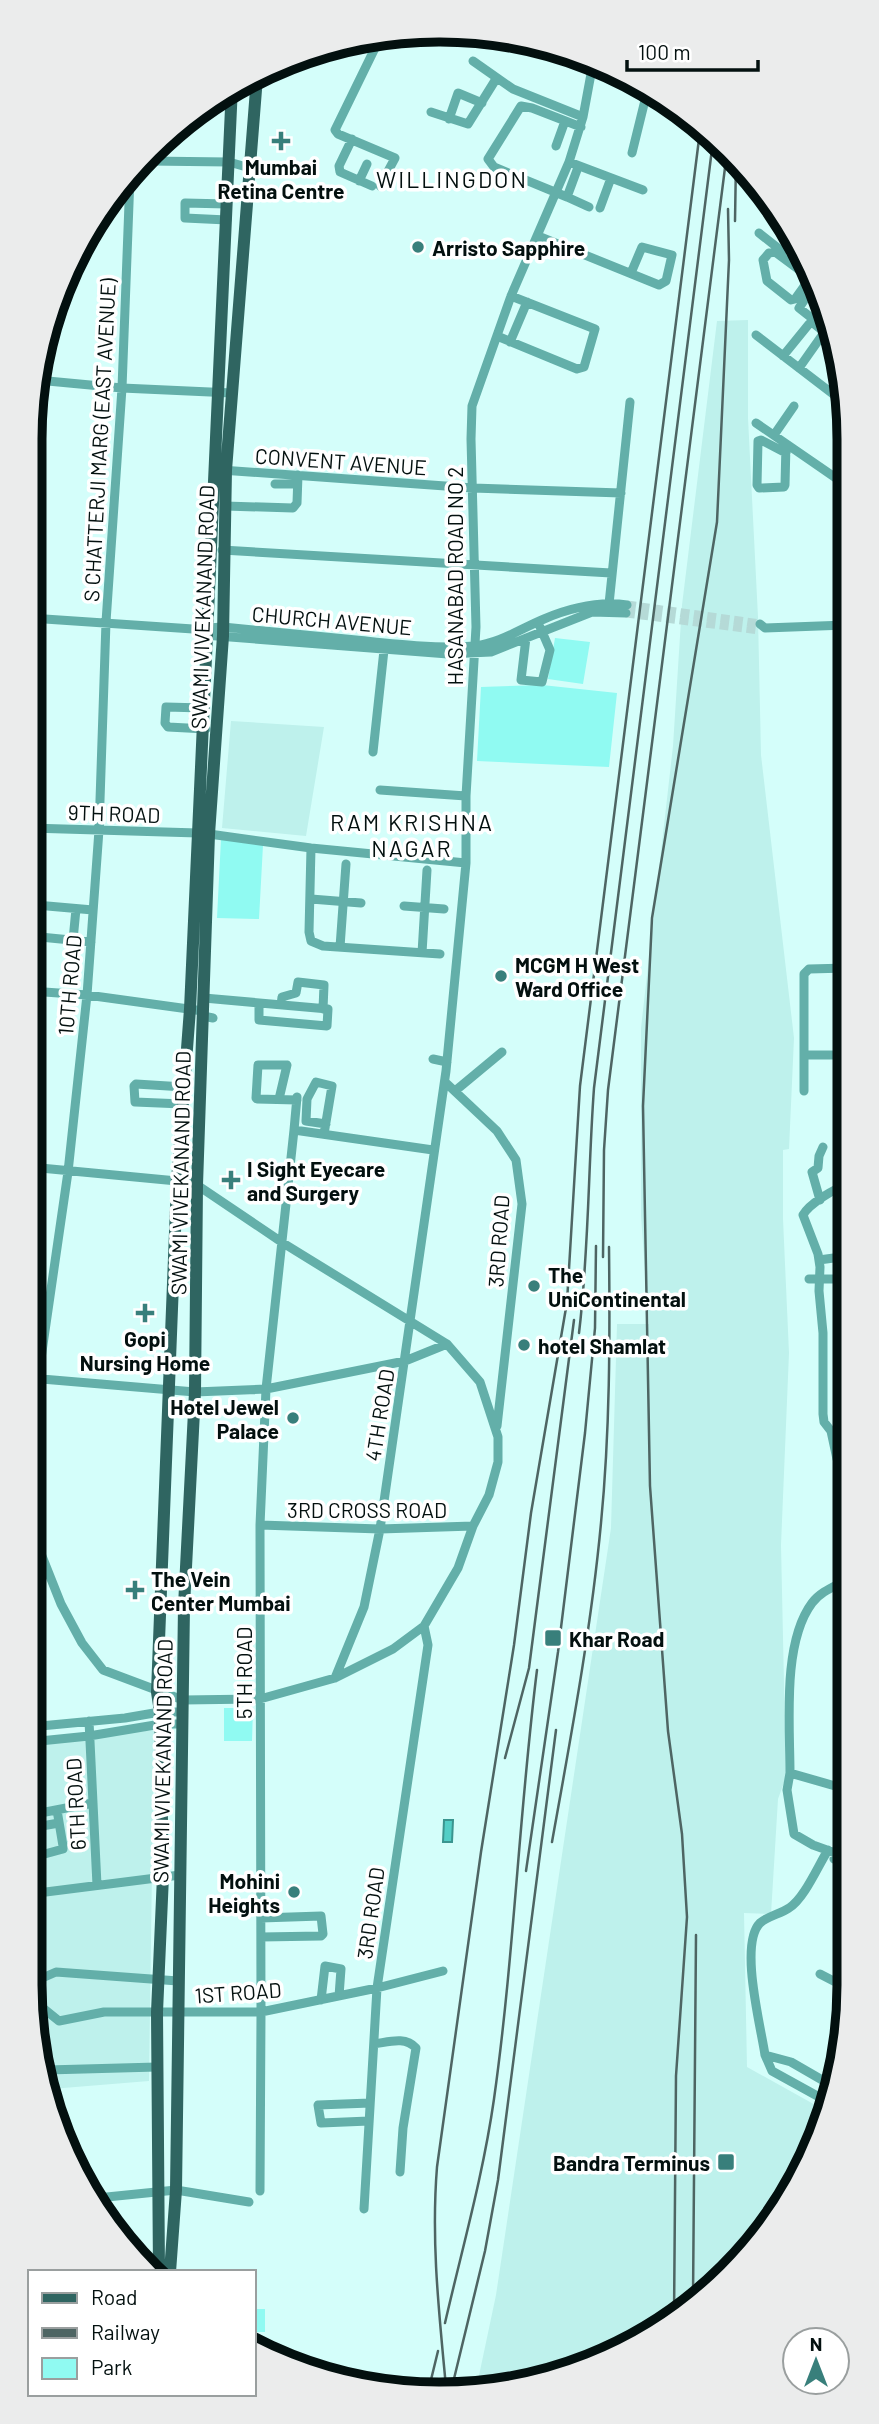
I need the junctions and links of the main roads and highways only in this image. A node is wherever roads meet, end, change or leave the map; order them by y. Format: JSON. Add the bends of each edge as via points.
{"nodes":[{"id":1,"x":256,"y":87,"type":"edge"},
{"id":2,"x":229,"y":103,"type":"edge"},
{"id":3,"x":225,"y":393,"type":"junction"},
{"id":4,"x":221,"y":470,"type":"junction"},
{"id":5,"x":217,"y":550,"type":"junction"},
{"id":6,"x":203,"y":834,"type":"junction"},
{"id":7,"x":203,"y":1010,"type":"junction"},
{"id":8,"x":188,"y":1045,"type":"junction"},
{"id":9,"x":202,"y":1046,"type":"junction"},
{"id":10,"x":161,"y":2269,"type":"edge"}],
"edges":[{"from":1,"to":3,"type":"main road","name":"SWAMI VIVEKANAND ROAD"},
{"from":2,"to":3,"type":"main road","name":"SWAMI VIVEKANAND ROAD","via":[[229,162],[221,219]]},
{"from":3,"to":4,"type":"main road","name":"SWAMI VIVEKANAND ROAD"},
{"from":4,"to":5,"type":"main road","name":"SWAMI VIVEKANAND ROAD"},
{"from":4,"to":5,"type":"main road","name":"SWAMI VIVEKANAND ROAD","via":[[225,506]]},
{"from":5,"to":6,"type":"main road","name":"SWAMI VIVEKANAND ROAD","via":[[207,631]]},
{"from":5,"to":6,"type":"main road","name":"SWAMI VIVEKANAND ROAD","via":[[223,632]]},
{"from":6,"to":7,"type":"main road","name":"SWAMI VIVEKANAND ROAD"},
{"from":7,"to":8,"type":"main road","name":"SWAMI VIVEKANAND ROAD"},
{"from":7,"to":9,"type":"main road","name":"SWAMI VIVEKANAND ROAD"},
{"from":8,"to":9,"type":"main road"},
{"from":8,"to":10,"type":"main road","name":"SWAMI VIVEKANAND ROAD","via":[[177,1181],[157,1692],[163,1876],[157,2012]]},
{"from":9,"to":10,"type":"main road","name":"SWAMI VIVEKANAND ROAD","via":[[195,1392],[184,1606],[176,2190]]}]}
